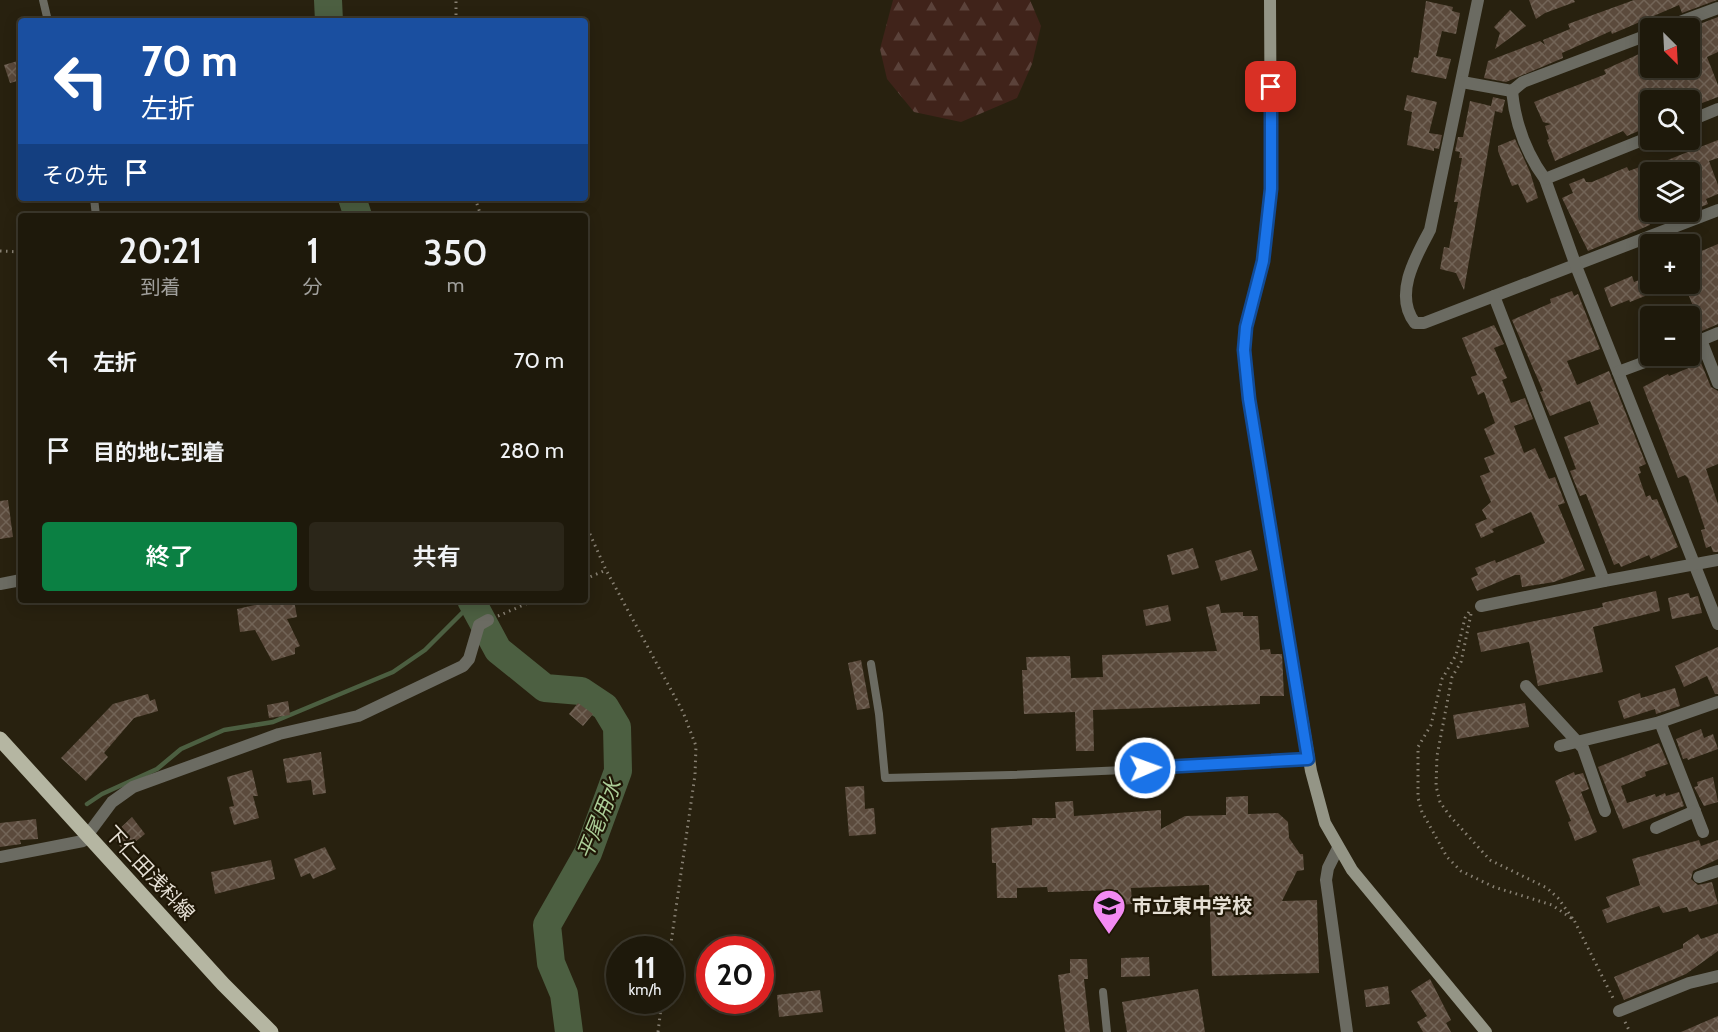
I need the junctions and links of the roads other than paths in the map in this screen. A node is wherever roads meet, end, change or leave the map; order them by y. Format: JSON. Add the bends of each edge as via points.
{"nodes":[{"id":1,"x":43,"y":0,"type":"edge"},
{"id":2,"x":1270,"y":0,"type":"edge"},
{"id":3,"x":1478,"y":0,"type":"edge"},
{"id":4,"x":1718,"y":8,"type":"edge"},
{"id":5,"x":47,"y":18,"type":"edge"},
{"id":6,"x":1691,"y":18,"type":"edge"},
{"id":7,"x":1640,"y":38,"type":"edge"},
{"id":8,"x":1462,"y":82,"type":"junction"},
{"id":9,"x":1512,"y":91,"type":"junction"},
{"id":10,"x":1718,"y":109,"type":"edge"},
{"id":11,"x":1700,"y":116,"type":"edge"},
{"id":12,"x":1640,"y":141,"type":"edge"},
{"id":13,"x":1545,"y":179,"type":"junction"},
{"id":14,"x":1718,"y":210,"type":"edge"},
{"id":15,"x":1576,"y":266,"type":"junction"},
{"id":16,"x":1494,"y":296,"type":"junction"},
{"id":17,"x":1718,"y":333,"type":"edge"},
{"id":18,"x":1701,"y":340,"type":"joint"},
{"id":19,"x":1640,"y":364,"type":"edge"},
{"id":20,"x":1618,"y":372,"type":"junction"},
{"id":21,"x":1718,"y":383,"type":"edge"},
{"id":22,"x":1718,"y":560,"type":"edge"},
{"id":23,"x":1696,"y":564,"type":"junction"},
{"id":24,"x":18,"y":581,"type":"edge"},
{"id":25,"x":1604,"y":581,"type":"junction"},
{"id":26,"x":0,"y":584,"type":"edge"},
{"id":27,"x":1481,"y":606,"type":"road end"},
{"id":28,"x":483,"y":623,"type":"road end"},
{"id":29,"x":1718,"y":624,"type":"edge"},
{"id":30,"x":871,"y":664,"type":"dead end"},
{"id":31,"x":1526,"y":686,"type":"dead end"},
{"id":32,"x":1718,"y":702,"type":"edge"},
{"id":33,"x":1660,"y":722,"type":"junction"},
{"id":34,"x":0,"y":739,"type":"edge"},
{"id":35,"x":1578,"y":741,"type":"junction"},
{"id":36,"x":1560,"y":746,"type":"dead end"},
{"id":37,"x":1308,"y":759,"type":"junction"},
{"id":38,"x":1605,"y":811,"type":"dead end"},
{"id":39,"x":1695,"y":811,"type":"junction"},
{"id":40,"x":1656,"y":828,"type":"dead end"},
{"id":41,"x":1703,"y":832,"type":"dead end"},
{"id":42,"x":88,"y":837,"type":"junction"},
{"id":43,"x":1338,"y":848,"type":"junction"},
{"id":44,"x":0,"y":857,"type":"edge"},
{"id":45,"x":1718,"y":871,"type":"edge"},
{"id":46,"x":1699,"y":877,"type":"dead end"},
{"id":47,"x":1718,"y":976,"type":"edge"},
{"id":48,"x":1103,"y":992,"type":"dead end"},
{"id":49,"x":1620,"y":1011,"type":"road end"},
{"id":50,"x":271,"y":1032,"type":"edge"},
{"id":51,"x":1107,"y":1032,"type":"edge"},
{"id":52,"x":1347,"y":1032,"type":"edge"},
{"id":53,"x":1486,"y":1032,"type":"edge"}],
"edges":[{"from":1,"to":5,"type":"lane"},
{"from":2,"to":37,"type":"street","via":[[1271,189],[1263,261],[1244,350]]},
{"from":3,"to":8,"type":"street"},
{"from":4,"to":6,"type":"street"},
{"from":7,"to":9,"type":"street","via":[[1523,82]]},
{"from":8,"to":9,"type":"street"},
{"from":8,"to":16,"type":"street","via":[[1430,230],[1413,261],[1405,299],[1408,315],[1415,323],[1424,323]]},
{"from":9,"to":13,"type":"street","via":[[1515,118]]},
{"from":10,"to":11,"type":"street"},
{"from":12,"to":13,"type":"street"},
{"from":13,"to":15,"type":"street"},
{"from":14,"to":15,"type":"street"},
{"from":15,"to":16,"type":"street"},
{"from":15,"to":20,"type":"street"},
{"from":16,"to":25,"type":"street"},
{"from":17,"to":18,"type":"street"},
{"from":18,"to":21,"type":"street"},
{"from":19,"to":20,"type":"street"},
{"from":20,"to":23,"type":"street"},
{"from":22,"to":23,"type":"street"},
{"from":23,"to":25,"type":"street"},
{"from":23,"to":29,"type":"street"},
{"from":24,"to":26,"type":"street"},
{"from":25,"to":27,"type":"street"},
{"from":28,"to":42,"type":"street","via":[[463,666],[358,716],[279,734],[133,787],[112,802]]},
{"from":30,"to":37,"type":"lane","via":[[885,778]]},
{"from":31,"to":35,"type":"street"},
{"from":32,"to":33,"type":"street"},
{"from":33,"to":35,"type":"street"},
{"from":33,"to":39,"type":"street"},
{"from":34,"to":42,"type":"main road","name":"下仁田浅科線"},
{"from":35,"to":36,"type":"street"},
{"from":35,"to":38,"type":"street","via":[[1590,761]]},
{"from":37,"to":43,"type":"street","via":[[1317,799]]},
{"from":39,"to":40,"type":"street"},
{"from":39,"to":41,"type":"street"},
{"from":42,"to":44,"type":"street","via":[[78,843]]},
{"from":42,"to":50,"type":"main road","name":"下仁田浅科線"},
{"from":43,"to":52,"type":"street","via":[[1326,880]]},
{"from":43,"to":53,"type":"street","via":[[1374,898]]},
{"from":45,"to":46,"type":"street"},
{"from":47,"to":49,"type":"street","via":[[1689,983]]},
{"from":48,"to":51,"type":"lane"}]}
